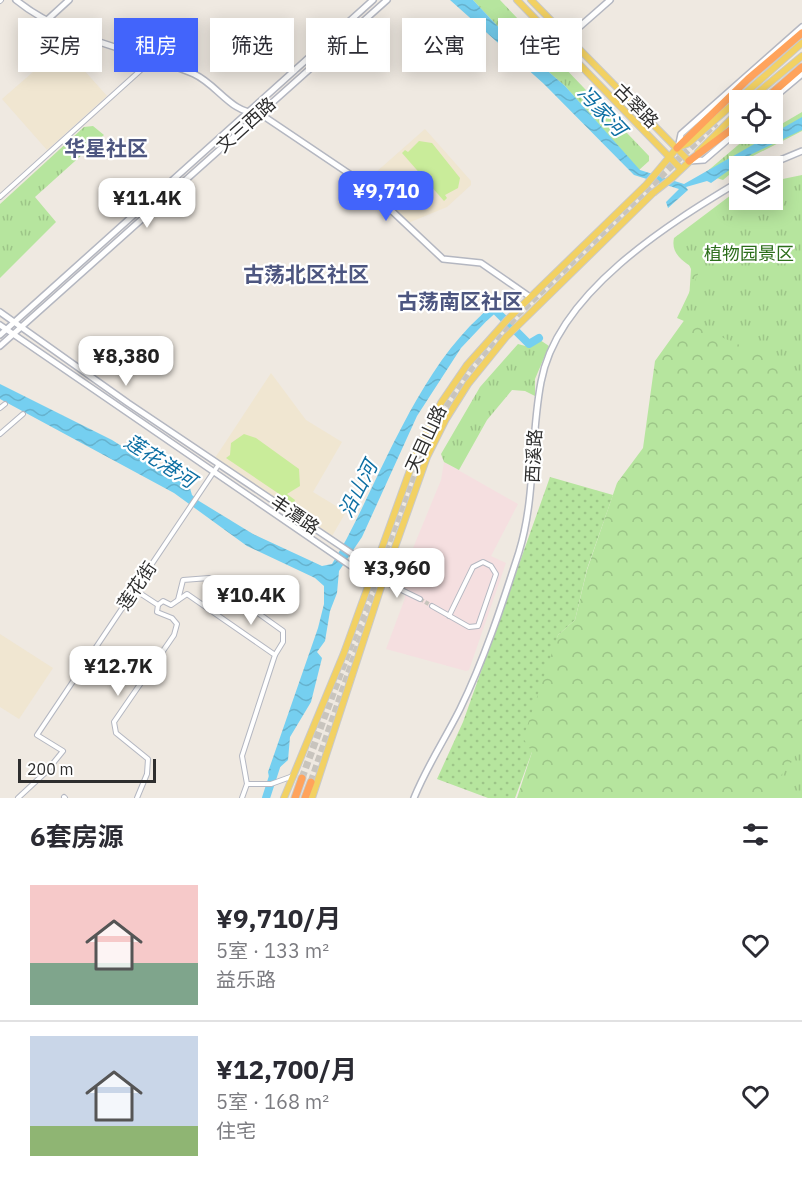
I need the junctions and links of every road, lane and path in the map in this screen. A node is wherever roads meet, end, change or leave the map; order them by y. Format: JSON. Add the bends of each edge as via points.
{"nodes":[{"id":1,"x":16,"y":0,"type":"edge"},
{"id":2,"x":69,"y":0,"type":"edge"},
{"id":3,"x":373,"y":0,"type":"edge"},
{"id":4,"x":387,"y":0,"type":"edge"},
{"id":5,"x":517,"y":0,"type":"edge"},
{"id":6,"x":531,"y":0,"type":"edge"},
{"id":7,"x":610,"y":0,"type":"edge"},
{"id":8,"x":42,"y":18,"type":"edge"},
{"id":9,"x":49,"y":18,"type":"edge"},
{"id":10,"x":535,"y":18,"type":"edge"},
{"id":11,"x":549,"y":18,"type":"edge"},
{"id":12,"x":582,"y":25,"type":"edge"},
{"id":13,"x":802,"y":27,"type":"edge"},
{"id":14,"x":802,"y":33,"type":"edge"},
{"id":15,"x":802,"y":43,"type":"edge"},
{"id":16,"x":582,"y":51,"type":"edge"},
{"id":17,"x":802,"y":56,"type":"edge"},
{"id":18,"x":582,"y":67,"type":"edge"},
{"id":19,"x":802,"y":67,"type":"edge"},
{"id":20,"x":138,"y":72,"type":"edge"},
{"id":21,"x":190,"y":72,"type":"edge"},
{"id":22,"x":802,"y":74,"type":"edge"},
{"id":23,"x":761,"y":90,"type":"edge"},
{"id":24,"x":776,"y":90,"type":"edge"},
{"id":25,"x":783,"y":90,"type":"edge"},
{"id":26,"x":259,"y":113,"type":"junction"},
{"id":27,"x":247,"y":114,"type":"junction"},
{"id":28,"x":729,"y":121,"type":"edge"},
{"id":29,"x":729,"y":131,"type":"edge"},
{"id":30,"x":729,"y":138,"type":"edge"},
{"id":31,"x":677,"y":148,"type":"junction"},
{"id":32,"x":802,"y":151,"type":"edge"},
{"id":33,"x":670,"y":158,"type":"junction"},
{"id":34,"x":783,"y":159,"type":"edge"},
{"id":35,"x":689,"y":161,"type":"junction"},
{"id":36,"x":681,"y":169,"type":"junction"},
{"id":37,"x":729,"y":188,"type":"edge"},
{"id":38,"x":0,"y":197,"type":"edge"},
{"id":39,"x":530,"y":297,"type":"junction"},
{"id":40,"x":0,"y":312,"type":"edge"},
{"id":41,"x":13,"y":323,"type":"junction"},
{"id":42,"x":0,"y":325,"type":"edge"},
{"id":43,"x":21,"y":328,"type":"junction"},
{"id":44,"x":6,"y":330,"type":"junction"},
{"id":45,"x":13,"y":334,"type":"junction"},
{"id":46,"x":0,"y":335,"type":"edge"},
{"id":47,"x":0,"y":346,"type":"edge"},
{"id":48,"x":5,"y":404,"type":"dead end"},
{"id":49,"x":0,"y":408,"type":"edge"},
{"id":50,"x":23,"y":414,"type":"dead end"},
{"id":51,"x":0,"y":434,"type":"edge"},
{"id":52,"x":219,"y":464,"type":"junction"},
{"id":53,"x":213,"y":472,"type":"junction"},
{"id":54,"x":374,"y":566,"type":"junction"},
{"id":55,"x":371,"y":575,"type":"junction"},
{"id":56,"x":383,"y":580,"type":"junction"},
{"id":57,"x":135,"y":590,"type":"junction"},
{"id":58,"x":420,"y":599,"type":"tunnel mouth"},
{"id":59,"x":178,"y":600,"type":"junction"},
{"id":60,"x":158,"y":605,"type":"junction"},
{"id":61,"x":432,"y":606,"type":"tunnel mouth"},
{"id":62,"x":448,"y":615,"type":"junction"},
{"id":63,"x":275,"y":655,"type":"junction"},
{"id":64,"x":293,"y":776,"type":"junction"},
{"id":65,"x":302,"y":778,"type":"tunnel mouth"},
{"id":66,"x":311,"y":782,"type":"tunnel mouth"},
{"id":67,"x":247,"y":784,"type":"junction"},
{"id":68,"x":18,"y":798,"type":"edge"},
{"id":69,"x":137,"y":798,"type":"edge"},
{"id":70,"x":242,"y":798,"type":"edge"},
{"id":71,"x":284,"y":798,"type":"edge"},
{"id":72,"x":295,"y":798,"type":"edge"},
{"id":73,"x":305,"y":798,"type":"edge"},
{"id":74,"x":312,"y":798,"type":"edge"},
{"id":75,"x":414,"y":798,"type":"edge"}],
"edges":[{"from":1,"to":8,"type":"main road"},
{"from":2,"to":9,"type":"main road"},
{"from":3,"to":27,"type":"main road","name":"文三西路"},
{"from":4,"to":26,"type":"main road","name":"文三西路"},
{"from":5,"to":10,"type":"main road","name":"古翠路"},
{"from":6,"to":11,"type":"main road","name":"古翠路"},
{"from":7,"to":12,"type":"main road"},
{"from":13,"to":31,"type":"main road","name":"天目山路","via":[[681,134]]},
{"from":14,"to":31,"type":"highway"},
{"from":15,"to":31,"type":"main road","name":"天目山路","via":[[689,143]]},
{"from":16,"to":31,"type":"main road","name":"古翠路"},
{"from":17,"to":23,"type":"main road"},
{"from":18,"to":33,"type":"main road","name":"古翠路"},
{"from":19,"to":24,"type":"highway"},
{"from":20,"to":38,"type":"street"},
{"from":21,"to":27,"type":"main road"},
{"from":22,"to":25,"type":"main road"},
{"from":26,"to":27,"type":"main road"},
{"from":26,"to":39,"type":"main road","via":[[360,181],[443,259],[481,262]]},
{"from":26,"to":43,"type":"main road","name":"文三西路"},
{"from":27,"to":41,"type":"main road","name":"文三西路"},
{"from":28,"to":35,"type":"main road","name":"天目山路"},
{"from":29,"to":35,"type":"highway"},
{"from":30,"to":35,"type":"main road","name":"天目山路","via":[[704,160]]},
{"from":31,"to":33,"type":"main road","name":"天目山路"},
{"from":31,"to":35,"type":"main road","name":"古翠路"},
{"from":32,"to":34,"type":"main road"},
{"from":33,"to":36,"type":"main road","name":"古翠路"},
{"from":33,"to":39,"type":"main road","name":"天目山路"},
{"from":35,"to":36,"type":"main road","name":"天目山路"},
{"from":36,"to":56,"type":"main road","name":"天目山路","bridge":true,"via":[[515,327],[468,384],[427,458]]},
{"from":37,"to":75,"type":"main road","name":"西溪路","via":[[664,230],[599,284],[559,334],[541,379],[531,499],[520,549],[472,681]]},
{"from":39,"to":54,"type":"main road","name":"天目山路","via":[[467,365],[429,426]]},
{"from":40,"to":41,"type":"main road","name":"丰潭路"},
{"from":41,"to":43,"type":"main road","name":"丰潭路"},
{"from":41,"to":44,"type":"main road","name":"文三西路"},
{"from":42,"to":44,"type":"main road","name":"丰潭路"},
{"from":43,"to":45,"type":"main road","name":"文三西路"},
{"from":43,"to":52,"type":"main road","name":"丰潭路"},
{"from":44,"to":45,"type":"main road","name":"丰潭路"},
{"from":44,"to":46,"type":"main road","name":"文三西路"},
{"from":45,"to":47,"type":"main road","name":"文三西路"},
{"from":45,"to":53,"type":"main road","name":"丰潭路"},
{"from":48,"to":49,"type":"street"},
{"from":50,"to":51,"type":"street"},
{"from":52,"to":53,"type":"street"},
{"from":52,"to":54,"type":"main road","name":"丰潭路"},
{"from":53,"to":55,"type":"main road","name":"丰潭路","via":[[334,555]]},
{"from":53,"to":57,"type":"street","name":"莲花街"},
{"from":54,"to":55,"type":"main road","name":"天目山路"},
{"from":54,"to":56,"type":"main road","name":"丰潭路"},
{"from":55,"to":56,"type":"main road","name":"丰潭路"},
{"from":55,"to":64,"type":"main road","name":"天目山路","via":[[344,653]]},
{"from":56,"to":58,"type":"street"},
{"from":56,"to":74,"type":"main road","name":"天目山路"},
{"from":57,"to":60,"type":"street"},
{"from":57,"to":68,"type":"street","name":"莲花街","via":[[37,735],[63,751]]},
{"from":59,"to":60,"type":"street"},
{"from":59,"to":63,"type":"street","via":[[187,594]]},
{"from":59,"to":63,"type":"street","via":[[183,580],[209,578],[283,631]]},
{"from":60,"to":69,"type":"street","via":[[157,612],[177,624],[174,635],[114,722],[116,733],[148,759],[147,774]]},
{"from":61,"to":62,"type":"street"},
{"from":62,"to":62,"type":"street","via":[[469,627],[478,626],[496,574],[491,566],[483,562],[473,567]]},
{"from":63,"to":67,"type":"street","via":[[242,756]]},
{"from":64,"to":67,"type":"street","via":[[271,784]]},
{"from":64,"to":71,"type":"main road","name":"天目山路"},
{"from":65,"to":72,"type":"highway"},
{"from":66,"to":73,"type":"highway"},
{"from":67,"to":70,"type":"street"}]}
